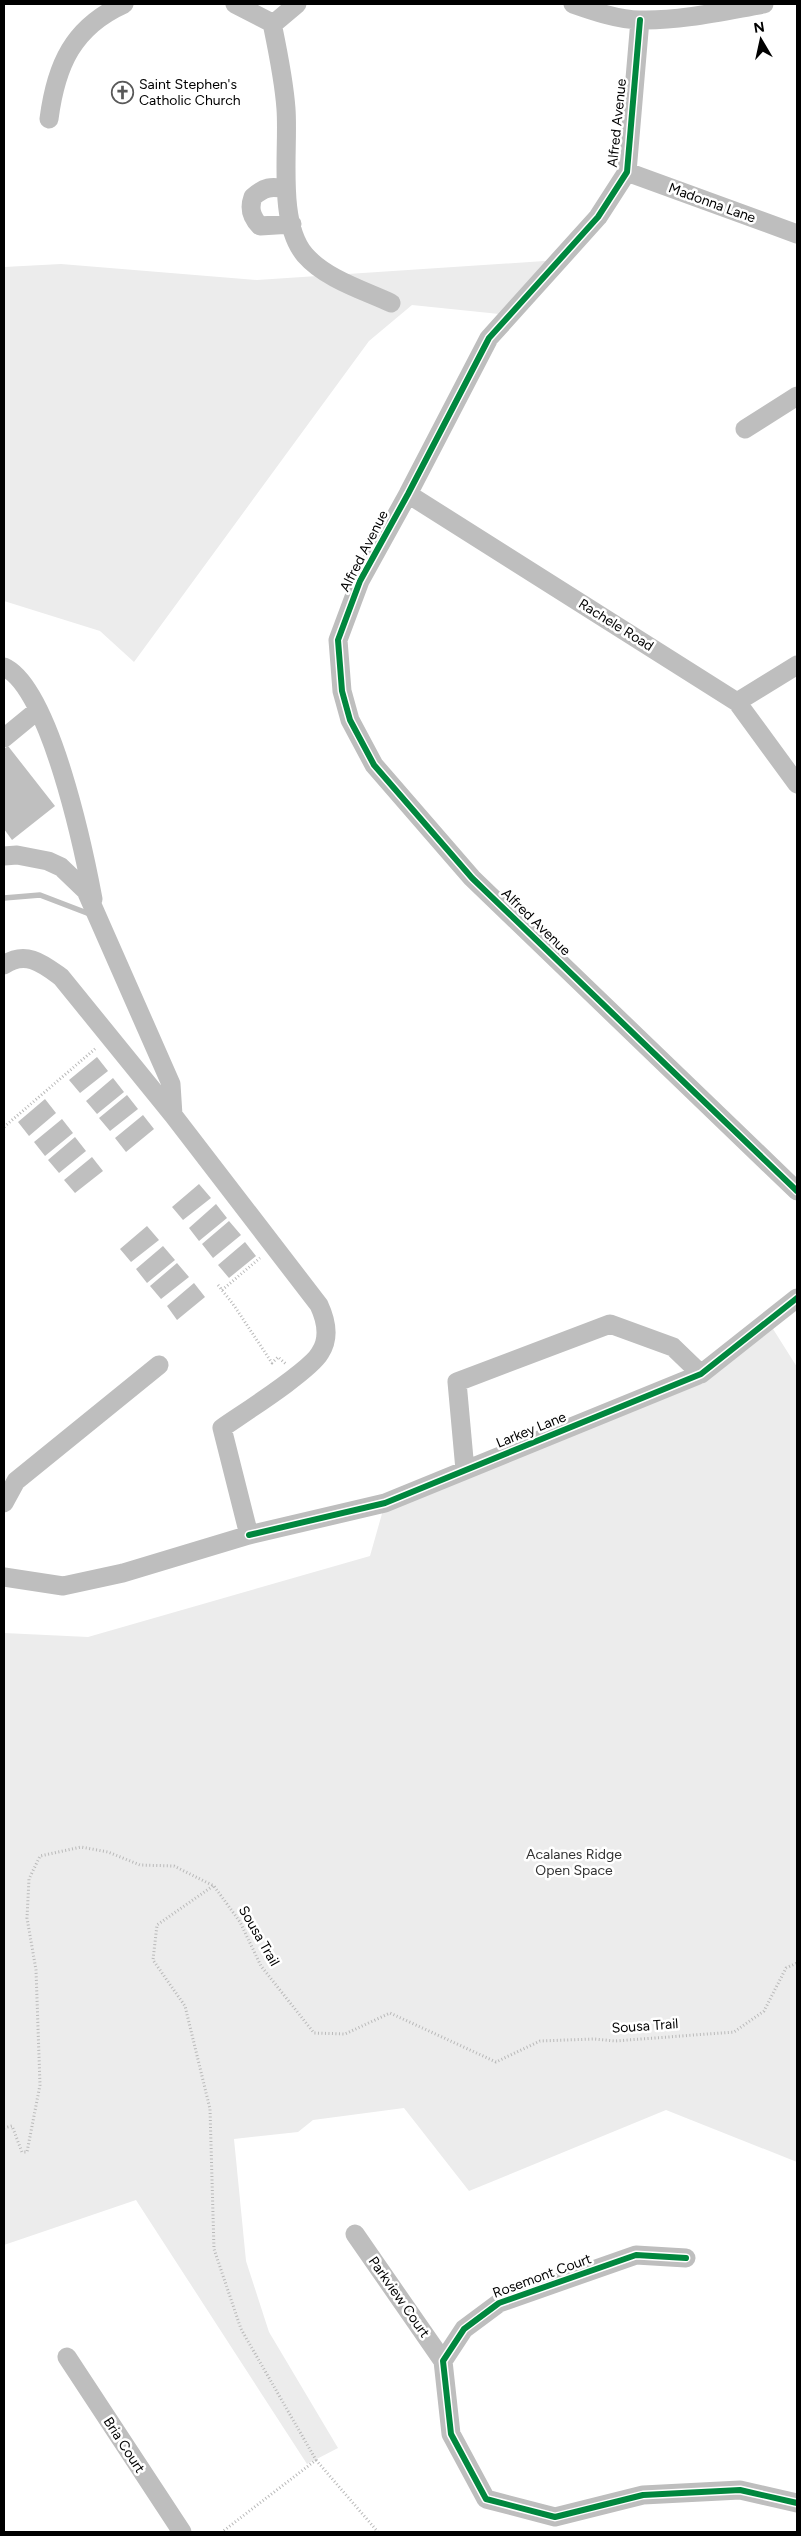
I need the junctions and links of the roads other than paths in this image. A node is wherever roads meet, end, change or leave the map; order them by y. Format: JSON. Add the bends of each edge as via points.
{"nodes":[{"id":1,"x":124,"y":4,"type":"edge"},
{"id":2,"x":235,"y":4,"type":"edge"},
{"id":3,"x":297,"y":4,"type":"edge"},
{"id":4,"x":573,"y":4,"type":"edge"},
{"id":5,"x":757,"y":4,"type":"edge"},
{"id":6,"x":640,"y":20,"type":"junction"},
{"id":7,"x":272,"y":23,"type":"junction"},
{"id":8,"x":49,"y":118,"type":"dead end"},
{"id":9,"x":627,"y":172,"type":"junction"},
{"id":10,"x":286,"y":189,"type":"junction"},
{"id":11,"x":292,"y":224,"type":"junction"},
{"id":12,"x":797,"y":234,"type":"edge"},
{"id":13,"x":391,"y":304,"type":"dead end"},
{"id":14,"x":797,"y":396,"type":"edge"},
{"id":15,"x":745,"y":428,"type":"dead end"},
{"id":16,"x":408,"y":494,"type":"junction"},
{"id":17,"x":797,"y":666,"type":"edge"},
{"id":18,"x":4,"y":667,"type":"edge"},
{"id":19,"x":737,"y":702,"type":"junction"},
{"id":20,"x":38,"y":710,"type":"junction"},
{"id":21,"x":4,"y":738,"type":"edge"},
{"id":22,"x":797,"y":784,"type":"edge"},
{"id":23,"x":4,"y":856,"type":"edge"},
{"id":24,"x":96,"y":911,"type":"junction"},
{"id":25,"x":4,"y":965,"type":"edge"},
{"id":26,"x":173,"y":1115,"type":"junction"},
{"id":27,"x":797,"y":1191,"type":"edge"},
{"id":28,"x":797,"y":1298,"type":"edge"},
{"id":29,"x":158,"y":1365,"type":"dead end"},
{"id":30,"x":701,"y":1374,"type":"junction"},
{"id":31,"x":466,"y":1470,"type":"junction"},
{"id":32,"x":4,"y":1503,"type":"edge"},
{"id":33,"x":249,"y":1536,"type":"junction"},
{"id":34,"x":4,"y":1576,"type":"edge"},
{"id":35,"x":355,"y":2234,"type":"dead end"},
{"id":36,"x":686,"y":2258,"type":"dead end"},
{"id":37,"x":67,"y":2357,"type":"dead end"},
{"id":38,"x":443,"y":2361,"type":"junction"},
{"id":39,"x":797,"y":2503,"type":"edge"},
{"id":40,"x":559,"y":2524,"type":"edge"},
{"id":41,"x":182,"y":2532,"type":"edge"}],
"edges":[{"from":1,"to":8,"type":"street","via":[[81,32],[60,66]]},
{"from":2,"to":7,"type":"street"},
{"from":3,"to":7,"type":"street"},
{"from":4,"to":6,"type":"street"},
{"from":5,"to":6,"type":"street"},
{"from":6,"to":9,"type":"street","name":"Alfred Avenue"},
{"from":7,"to":10,"type":"street","via":[[284,77]]},
{"from":9,"to":12,"type":"street","name":"Madonna Lane"},
{"from":9,"to":16,"type":"street","name":"Alfred Avenue","via":[[598,217],[489,338]]},
{"from":10,"to":11,"type":"street"},
{"from":10,"to":11,"type":"street","via":[[272,186],[261,189],[253,197],[251,212],[260,226]]},
{"from":11,"to":13,"type":"street","via":[[294,237],[304,254],[320,269]]},
{"from":14,"to":15,"type":"street"},
{"from":16,"to":19,"type":"street","name":"Rachele Road"},
{"from":16,"to":27,"type":"street","name":"Alfred Avenue","via":[[360,581],[338,640],[342,691],[350,720],[370,757],[472,878]]},
{"from":17,"to":19,"type":"street"},
{"from":18,"to":20,"type":"street","via":[[28,692]]},
{"from":19,"to":22,"type":"street","name":"Rachele Road"},
{"from":20,"to":21,"type":"street"},
{"from":20,"to":24,"type":"street","via":[[58,757]]},
{"from":23,"to":24,"type":"street","via":[[17,855],[61,867],[86,891]]},
{"from":24,"to":26,"type":"street","via":[[171,1084]]},
{"from":25,"to":26,"type":"street","via":[[22,959],[38,960],[61,977]]},
{"from":26,"to":33,"type":"street","via":[[319,1305],[326,1321],[320,1353],[298,1373],[222,1428]]},
{"from":28,"to":30,"type":"street","name":"Larkey Lane"},
{"from":29,"to":32,"type":"street","via":[[16,1481]]},
{"from":30,"to":31,"type":"street","name":"Larkey Lane"},
{"from":30,"to":31,"type":"street","via":[[673,1348],[610,1324],[457,1382]]},
{"from":31,"to":33,"type":"street","name":"Larkey Lane","via":[[385,1503]]},
{"from":33,"to":34,"type":"street","name":"Larkey Lane","via":[[123,1574],[63,1586]]},
{"from":35,"to":38,"type":"street","name":"Parkview Court"},
{"from":36,"to":38,"type":"street","name":"Rosemont Court","via":[[636,2255],[499,2303],[464,2329]]},
{"from":37,"to":41,"type":"street","name":"Bria Court"},
{"from":38,"to":40,"type":"street","via":[[450,2434],[486,2499]]},
{"from":39,"to":40,"type":"street","via":[[740,2490],[643,2495]]}]}
